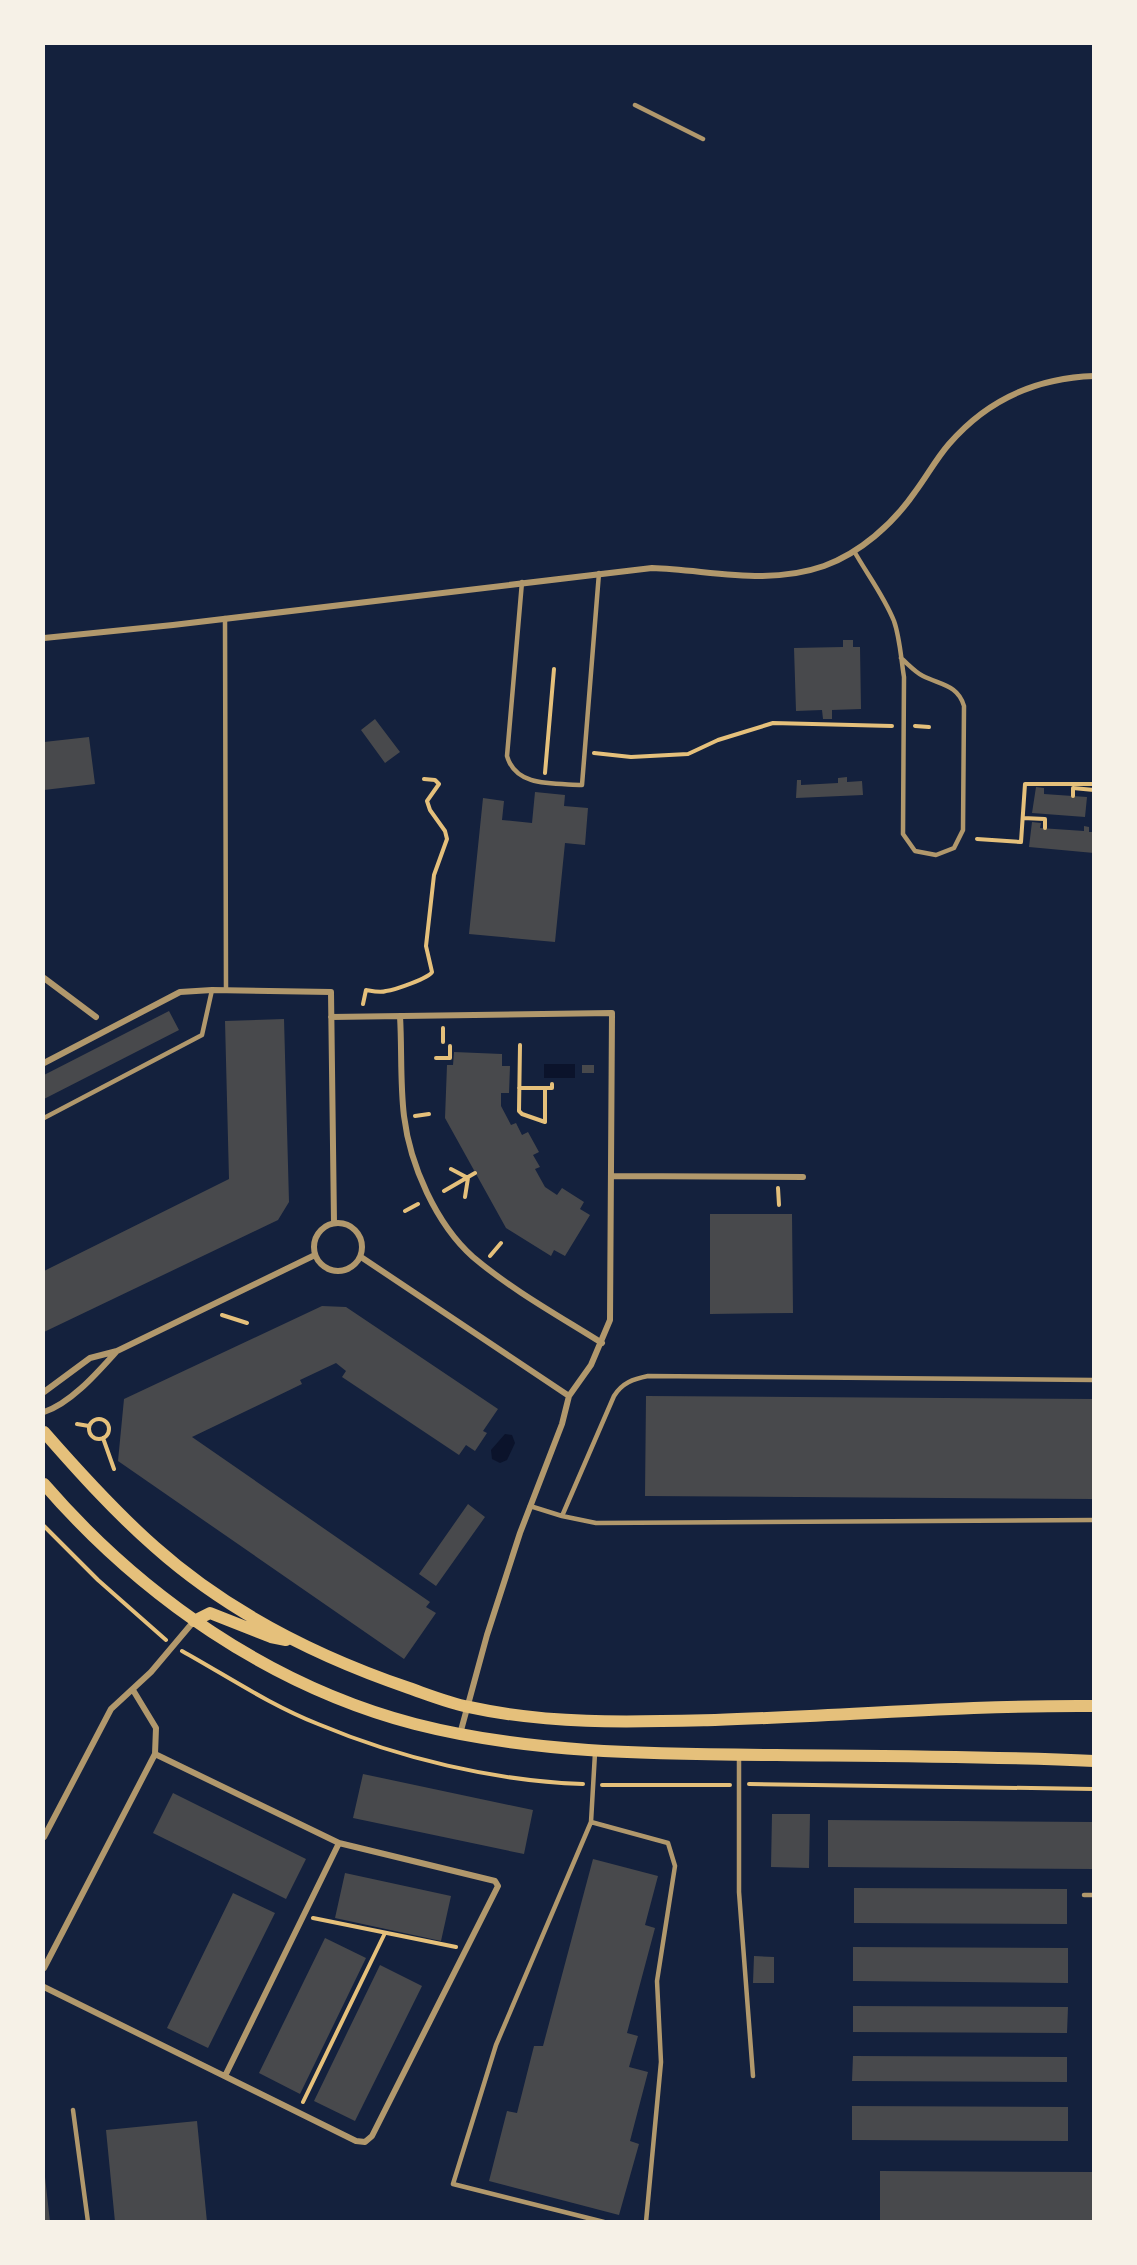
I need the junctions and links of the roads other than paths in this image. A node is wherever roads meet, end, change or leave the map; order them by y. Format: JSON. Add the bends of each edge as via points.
{"nodes":[{"id":1,"x":635,"y":105,"type":"dead end"},
{"id":2,"x":703,"y":139,"type":"dead end"},
{"id":3,"x":1094,"y":376,"type":"edge"},
{"id":4,"x":854,"y":551,"type":"junction"},
{"id":5,"x":599,"y":573,"type":"junction"},
{"id":6,"x":522,"y":582,"type":"junction"},
{"id":7,"x":225,"y":618,"type":"junction"},
{"id":8,"x":44,"y":638,"type":"edge"},
{"id":9,"x":901,"y":658,"type":"junction"},
{"id":10,"x":44,"y":978,"type":"edge"},
{"id":11,"x":212,"y":990,"type":"junction"},
{"id":12,"x":226,"y":990,"type":"junction"},
{"id":13,"x":400,"y":1016,"type":"junction"},
{"id":14,"x":96,"y":1017,"type":"dead end"},
{"id":15,"x":331,"y":1017,"type":"junction"},
{"id":16,"x":44,"y":1063,"type":"edge"},
{"id":17,"x":44,"y":1118,"type":"edge"},
{"id":18,"x":611,"y":1176,"type":"junction"},
{"id":19,"x":803,"y":1177,"type":"dead end"},
{"id":20,"x":334,"y":1222,"type":"junction"},
{"id":21,"x":315,"y":1255,"type":"junction"},
{"id":22,"x":361,"y":1257,"type":"junction"},
{"id":23,"x":602,"y":1343,"type":"junction"},
{"id":24,"x":117,"y":1351,"type":"junction"},
{"id":25,"x":1094,"y":1380,"type":"edge"},
{"id":26,"x":44,"y":1392,"type":"edge"},
{"id":27,"x":569,"y":1396,"type":"junction"},
{"id":28,"x":44,"y":1412,"type":"edge"},
{"id":29,"x":44,"y":1432,"type":"edge"},
{"id":30,"x":44,"y":1484,"type":"edge"},
{"id":31,"x":530,"y":1506,"type":"junction"},
{"id":32,"x":562,"y":1516,"type":"junction"},
{"id":33,"x":1094,"y":1520,"type":"edge"},
{"id":34,"x":194,"y":1621,"type":"junction"},
{"id":35,"x":299,"y":1642,"type":"junction"},
{"id":36,"x":133,"y":1690,"type":"junction"},
{"id":37,"x":1094,"y":1706,"type":"edge"},
{"id":38,"x":468,"y":1707,"type":"junction"},
{"id":39,"x":460,"y":1734,"type":"junction"},
{"id":40,"x":595,"y":1750,"type":"junction"},
{"id":41,"x":155,"y":1754,"type":"junction"},
{"id":42,"x":739,"y":1755,"type":"junction"},
{"id":43,"x":1094,"y":1761,"type":"edge"},
{"id":44,"x":591,"y":1822,"type":"junction"},
{"id":45,"x":44,"y":1837,"type":"edge"},
{"id":46,"x":339,"y":1843,"type":"junction"},
{"id":47,"x":1084,"y":1895,"type":"dead end"},
{"id":48,"x":1094,"y":1895,"type":"edge"},
{"id":49,"x":44,"y":1968,"type":"edge"},
{"id":50,"x":44,"y":1987,"type":"edge"},
{"id":51,"x":225,"y":2076,"type":"junction"},
{"id":52,"x":753,"y":2076,"type":"dead end"},
{"id":53,"x":73,"y":2110,"type":"dead end"},
{"id":54,"x":88,"y":2222,"type":"edge"},
{"id":55,"x":604,"y":2222,"type":"edge"},
{"id":56,"x":646,"y":2222,"type":"edge"}],
"edges":[{"from":1,"to":2,"type":"lane"},
{"from":3,"to":4,"type":"street","via":[[1037,384],[998,402],[949,444],[894,518]]},
{"from":4,"to":5,"type":"street","via":[[826,565],[776,576],[747,578],[652,568]]},
{"from":4,"to":9,"type":"lane","via":[[895,623]]},
{"from":5,"to":6,"type":"street"},
{"from":5,"to":6,"type":"lane","via":[[582,785],[522,777],[509,764]]},
{"from":6,"to":7,"type":"street"},
{"from":7,"to":8,"type":"street"},
{"from":7,"to":12,"type":"lane"},
{"from":9,"to":9,"type":"lane","via":[[903,834],[915,851],[926,855],[947,852],[959,842],[963,830],[964,706],[954,690],[922,675]]},
{"from":10,"to":14,"type":"street"},
{"from":11,"to":12,"type":"street"},
{"from":11,"to":16,"type":"street","via":[[166,997]]},
{"from":11,"to":17,"type":"lane","via":[[202,1035]]},
{"from":12,"to":15,"type":"street","via":[[331,992]]},
{"from":13,"to":15,"type":"street"},
{"from":13,"to":18,"type":"street","via":[[612,1012]]},
{"from":13,"to":23,"type":"street","via":[[404,1116],[410,1143],[431,1198],[450,1230],[497,1275]]},
{"from":15,"to":20,"type":"street"},
{"from":18,"to":19,"type":"street"},
{"from":18,"to":23,"type":"street","via":[[611,1313]]},
{"from":20,"to":21,"type":"street","via":[[315,1238]]},
{"from":20,"to":22,"type":"street","via":[[355,1228],[363,1242]]},
{"from":21,"to":22,"type":"street","via":[[326,1268],[342,1271],[350,1269]]},
{"from":21,"to":24,"type":"street"},
{"from":22,"to":27,"type":"street"},
{"from":23,"to":27,"type":"street"},
{"from":24,"to":26,"type":"street","via":[[90,1358]]},
{"from":24,"to":28,"type":"street","via":[[56,1408]]},
{"from":25,"to":32,"type":"lane","via":[[637,1378],[625,1383],[614,1396]]},
{"from":27,"to":31,"type":"street"},
{"from":29,"to":35,"type":"main road","via":[[124,1518],[180,1568],[249,1615]]},
{"from":30,"to":34,"type":"main road","via":[[111,1554]]},
{"from":31,"to":32,"type":"lane"},
{"from":31,"to":38,"type":"street","via":[[487,1635]]},
{"from":32,"to":33,"type":"lane","via":[[596,1524]]},
{"from":34,"to":35,"type":"main road","via":[[210,1613],[271,1637]]},
{"from":34,"to":36,"type":"street"},
{"from":34,"to":39,"type":"main road","via":[[246,1654],[316,1689],[412,1723]]},
{"from":35,"to":38,"type":"main road","via":[[347,1666]]},
{"from":36,"to":41,"type":"street","via":[[156,1728]]},
{"from":36,"to":45,"type":"street","via":[[111,1709]]},
{"from":37,"to":38,"type":"main road","via":[[627,1722],[565,1720]]},
{"from":38,"to":39,"type":"street"},
{"from":39,"to":40,"type":"main road"},
{"from":40,"to":42,"type":"main road"},
{"from":40,"to":44,"type":"lane"},
{"from":41,"to":46,"type":"street"},
{"from":41,"to":49,"type":"street"},
{"from":42,"to":43,"type":"main road"},
{"from":42,"to":52,"type":"lane","via":[[738,1892]]},
{"from":44,"to":55,"type":"lane","via":[[496,2045],[453,2184]]},
{"from":44,"to":56,"type":"lane","via":[[668,1843],[675,1866],[657,1981],[661,2062]]},
{"from":46,"to":51,"type":"street"},
{"from":46,"to":51,"type":"street","via":[[498,1883],[372,2136],[365,2142]]},
{"from":47,"to":48,"type":"lane"},
{"from":50,"to":51,"type":"street"},
{"from":53,"to":54,"type":"lane"}]}
